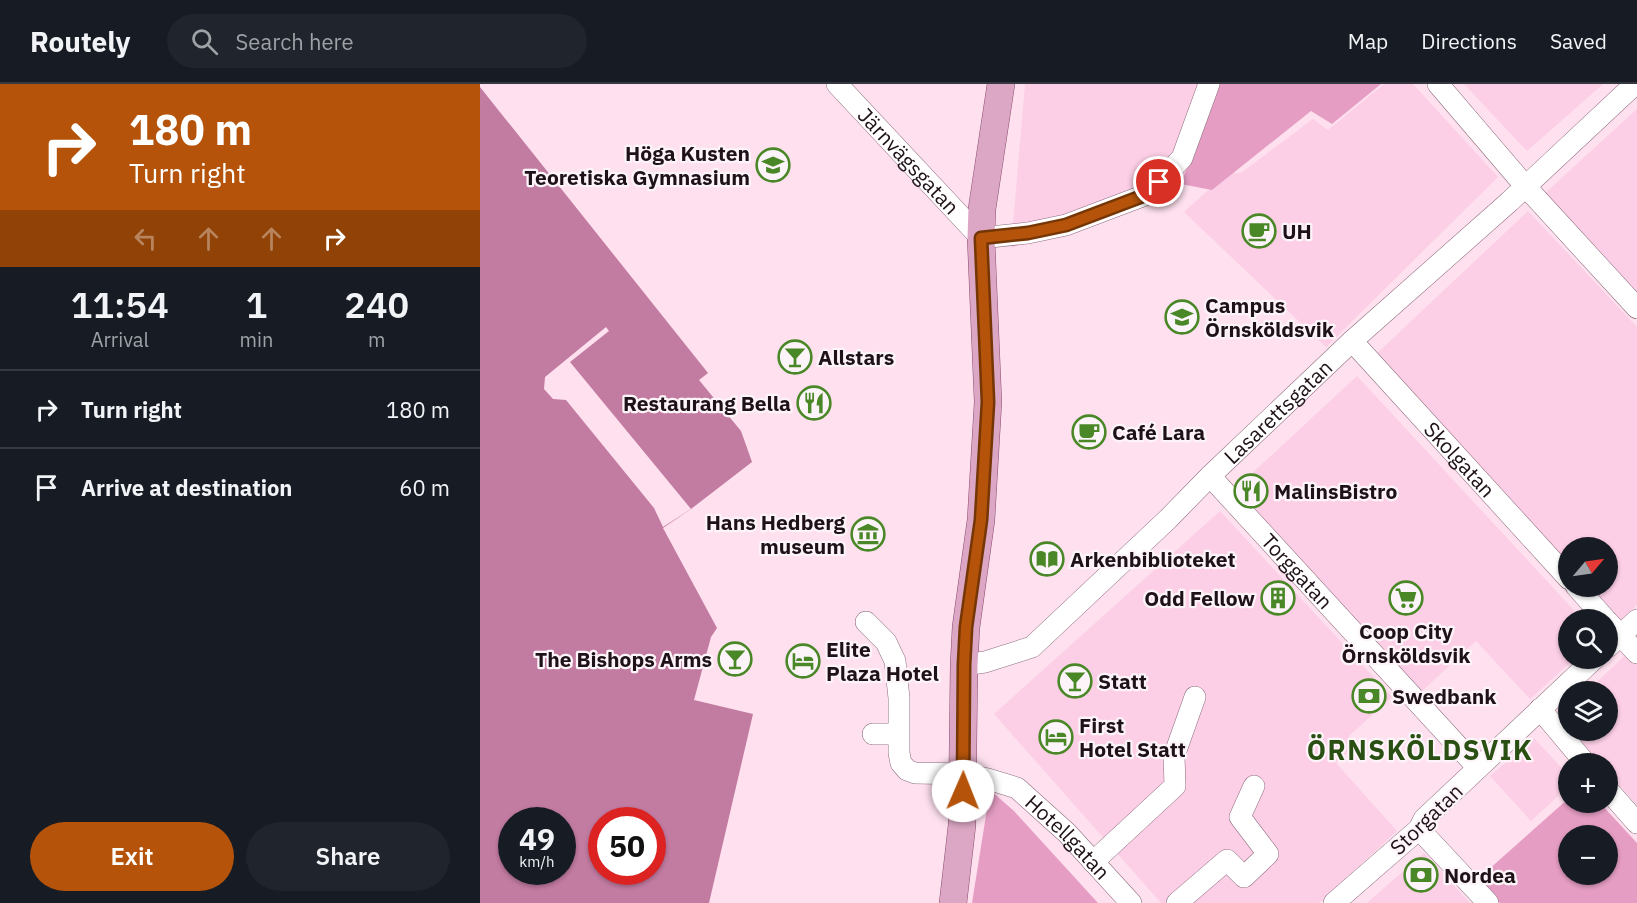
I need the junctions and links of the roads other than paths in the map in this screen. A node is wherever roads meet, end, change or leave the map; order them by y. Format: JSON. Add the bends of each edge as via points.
{"nodes":[{"id":1,"x":837,"y":84,"type":"edge"},
{"id":2,"x":1001,"y":84,"type":"edge"},
{"id":3,"x":1209,"y":84,"type":"edge"},
{"id":4,"x":1438,"y":84,"type":"edge"},
{"id":5,"x":1635,"y":84,"type":"edge"},
{"id":6,"x":1526,"y":187,"type":"junction"},
{"id":7,"x":981,"y":238,"type":"junction"},
{"id":8,"x":1637,"y":308,"type":"edge"},
{"id":9,"x":1352,"y":341,"type":"junction"},
{"id":10,"x":1210,"y":476,"type":"junction"},
{"id":11,"x":1558,"y":567,"type":"edge"},
{"id":12,"x":1585,"y":597,"type":"edge"},
{"id":13,"x":1594,"y":609,"type":"edge"},
{"id":14,"x":1637,"y":620,"type":"edge"},
{"id":15,"x":866,"y":622,"type":"dead end"},
{"id":16,"x":1618,"y":628,"type":"edge"},
{"id":17,"x":1618,"y":637,"type":"edge"},
{"id":18,"x":1637,"y":653,"type":"edge"},
{"id":19,"x":964,"y":665,"type":"junction"},
{"id":20,"x":1583,"y":669,"type":"edge"},
{"id":21,"x":1195,"y":697,"type":"dead end"},
{"id":22,"x":1540,"y":709,"type":"junction"},
{"id":23,"x":873,"y":734,"type":"dead end"},
{"id":24,"x":898,"y":734,"type":"junction"},
{"id":25,"x":1577,"y":753,"type":"edge"},
{"id":26,"x":1478,"y":768,"type":"junction"},
{"id":27,"x":964,"y":774,"type":"junction"},
{"id":28,"x":1254,"y":786,"type":"dead end"},
{"id":29,"x":1618,"y":801,"type":"edge"},
{"id":30,"x":1637,"y":823,"type":"edge"},
{"id":31,"x":1419,"y":829,"type":"junction"},
{"id":32,"x":1093,"y":862,"type":"junction"},
{"id":33,"x":953,"y":903,"type":"edge"},
{"id":34,"x":1131,"y":903,"type":"edge"},
{"id":35,"x":1177,"y":903,"type":"edge"},
{"id":36,"x":1334,"y":903,"type":"edge"},
{"id":37,"x":1488,"y":903,"type":"edge"}],
"edges":[{"from":1,"to":7,"type":"street","name":"Järnvägsgatan"},
{"from":2,"to":7,"type":"main road"},
{"from":3,"to":7,"type":"street","via":[[1182,158],[1148,194],[1066,225]]},
{"from":4,"to":6,"type":"street"},
{"from":5,"to":6,"type":"street","name":"Lasarettsgatan"},
{"from":6,"to":8,"type":"street"},
{"from":6,"to":9,"type":"street","name":"Lasarettsgatan"},
{"from":7,"to":19,"type":"main road","via":[[988,402],[981,520]]},
{"from":9,"to":10,"type":"street","name":"Lasarettsgatan"},
{"from":9,"to":11,"type":"street","name":"Skolgatan"},
{"from":10,"to":19,"type":"street","name":"Lasarettsgatan","via":[[1032,647]]},
{"from":10,"to":26,"type":"street","name":"Torggatan"},
{"from":12,"to":13,"type":"street"},
{"from":14,"to":16,"type":"street"},
{"from":15,"to":24,"type":"street","name":"Hotellgatan","via":[[886,642],[895,661]]},
{"from":17,"to":18,"type":"street"},
{"from":19,"to":27,"type":"main road"},
{"from":20,"to":22,"type":"street","name":"Storgatan"},
{"from":21,"to":32,"type":"street","via":[[1174,756],[1175,786]]},
{"from":22,"to":25,"type":"street"},
{"from":22,"to":26,"type":"street","name":"Storgatan"},
{"from":23,"to":24,"type":"street"},
{"from":24,"to":27,"type":"street","name":"Hotellgatan","via":[[898,753],[907,770]]},
{"from":26,"to":31,"type":"street","name":"Storgatan","via":[[1424,819]]},
{"from":27,"to":32,"type":"street","name":"Hotellgatan","via":[[1017,788],[1067,832]]},
{"from":27,"to":33,"type":"main road"},
{"from":28,"to":35,"type":"street","via":[[1239,817],[1268,854],[1244,877],[1227,860]]},
{"from":29,"to":30,"type":"street"},
{"from":31,"to":36,"type":"street","name":"Storgatan"},
{"from":31,"to":37,"type":"street"},
{"from":32,"to":34,"type":"street","name":"Hotellgatan"}]}
